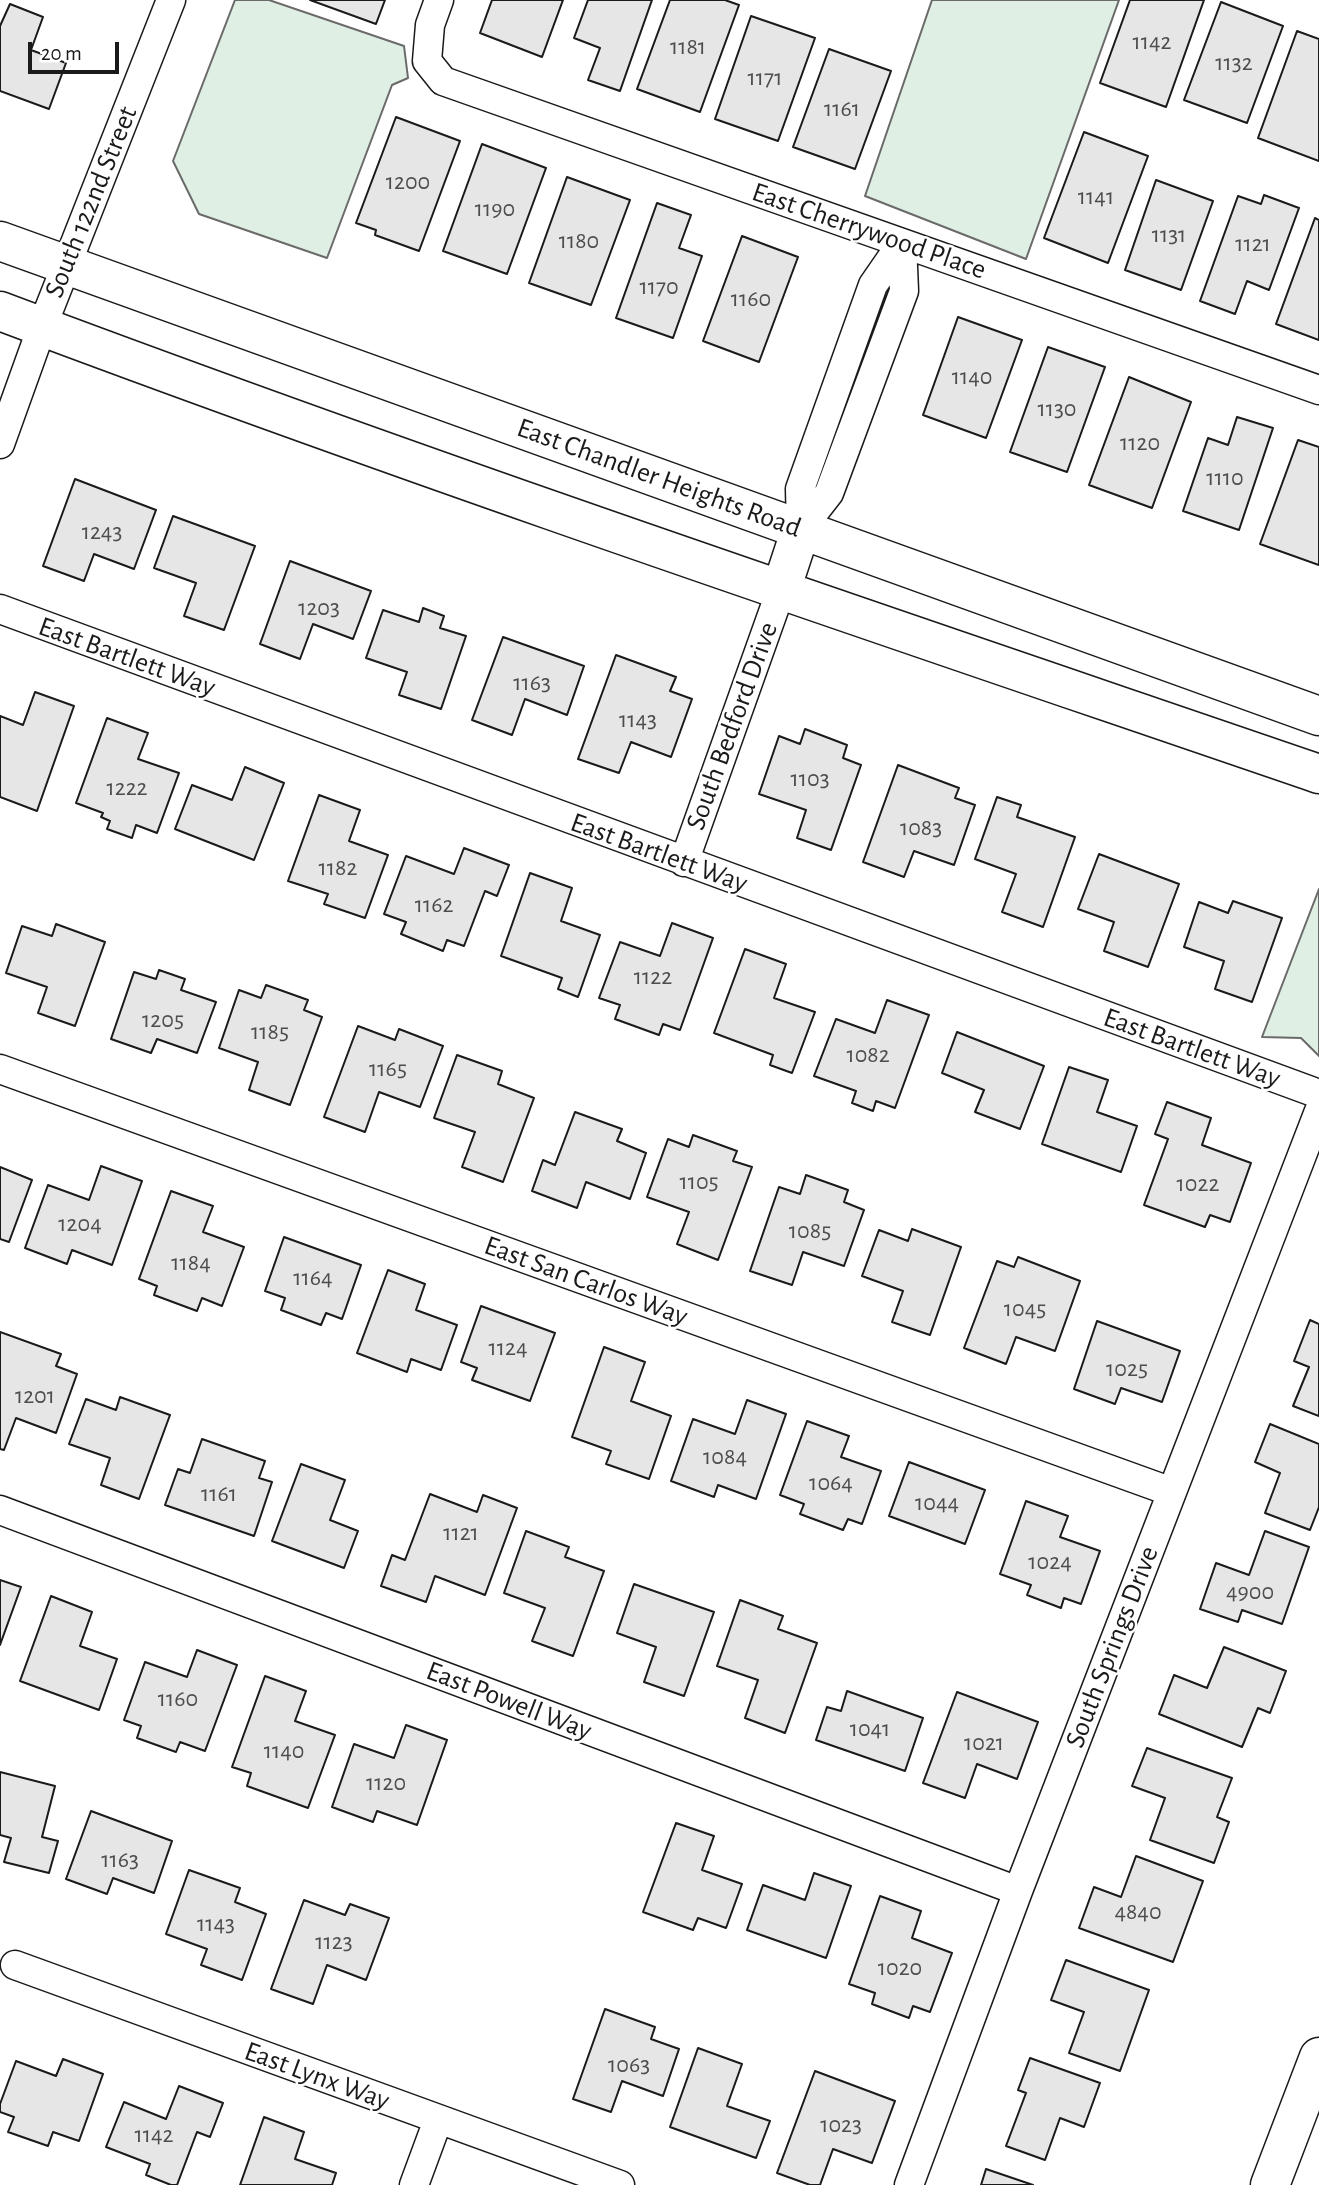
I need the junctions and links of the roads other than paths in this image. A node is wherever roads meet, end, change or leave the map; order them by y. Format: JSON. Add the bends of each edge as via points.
{"nodes":[{"id":1,"x":171,"y":0,"type":"edge"},
{"id":2,"x":439,"y":0,"type":"edge"},
{"id":3,"x":0,"y":240,"type":"edge"},
{"id":4,"x":902,"y":243,"type":"junction"},
{"id":5,"x":67,"y":265,"type":"junction"},
{"id":6,"x":0,"y":311,"type":"edge"},
{"id":7,"x":42,"y":327,"type":"junction"},
{"id":8,"x":839,"y":379,"type":"junction"},
{"id":9,"x":867,"y":390,"type":"junction"},
{"id":10,"x":1319,"y":390,"type":"edge"},
{"id":11,"x":0,"y":444,"type":"edge"},
{"id":12,"x":801,"y":529,"type":"junction"},
{"id":13,"x":781,"y":590,"type":"junction"},
{"id":14,"x":0,"y":610,"type":"edge"},
{"id":15,"x":1319,"y":716,"type":"edge"},
{"id":16,"x":1319,"y":774,"type":"edge"},
{"id":17,"x":684,"y":862,"type":"junction"},
{"id":18,"x":0,"y":1069,"type":"edge"},
{"id":19,"x":1319,"y":1094,"type":"edge"},
{"id":20,"x":1319,"y":1111,"type":"edge"},
{"id":21,"x":1171,"y":1492,"type":"junction"},
{"id":22,"x":0,"y":1510,"type":"edge"},
{"id":23,"x":1018,"y":1891,"type":"junction"},
{"id":24,"x":15,"y":1965,"type":"dead end"},
{"id":25,"x":1319,"y":2057,"type":"edge"},
{"id":26,"x":438,"y":2120,"type":"junction"},
{"id":27,"x":414,"y":2185,"type":"edge"},
{"id":28,"x":620,"y":2185,"type":"edge"},
{"id":29,"x":909,"y":2185,"type":"edge"},
{"id":30,"x":1270,"y":2185,"type":"edge"}],
"edges":[{"from":1,"to":5,"type":"street","name":"South 122nd Street"},
{"from":2,"to":4,"type":"street","name":"East Cherrywood Place","via":[[430,24],[427,61],[443,81]]},
{"from":3,"to":5,"type":"main road","name":"East Chandler Heights Road"},
{"from":4,"to":8,"type":"street","via":[[873,285]]},
{"from":4,"to":9,"type":"street","via":[[904,291]]},
{"from":4,"to":10,"type":"street","name":"East Cherrywood Place"},
{"from":5,"to":7,"type":"street","name":"South 122nd Street"},
{"from":5,"to":12,"type":"main road","name":"East Chandler Heights Road"},
{"from":6,"to":7,"type":"main road"},
{"from":7,"to":11,"type":"street","name":"South 122nd Street"},
{"from":7,"to":13,"type":"main road"},
{"from":8,"to":9,"type":"street"},
{"from":8,"to":12,"type":"street","via":[[800,489]]},
{"from":9,"to":12,"type":"street","via":[[829,493]]},
{"from":12,"to":13,"type":"main road"},
{"from":12,"to":15,"type":"main road","name":"East Chandler Heights Road"},
{"from":13,"to":16,"type":"main road"},
{"from":13,"to":17,"type":"street","name":"South Bedford Drive"},
{"from":14,"to":17,"type":"street","name":"East Bartlett Way"},
{"from":17,"to":19,"type":"street","name":"East Bartlett Way"},
{"from":18,"to":21,"type":"street","name":"East San Carlos Way"},
{"from":20,"to":21,"type":"street","name":"South Springs Drive"},
{"from":21,"to":23,"type":"street","name":"South Springs Drive"},
{"from":22,"to":23,"type":"street","name":"East Powell Way"},
{"from":23,"to":29,"type":"street","name":"South Springs Drive"},
{"from":24,"to":26,"type":"street","name":"East Lynx Way"},
{"from":25,"to":30,"type":"main road"},
{"from":26,"to":27,"type":"street"},
{"from":26,"to":28,"type":"street","name":"East Lynx Way"}]}
